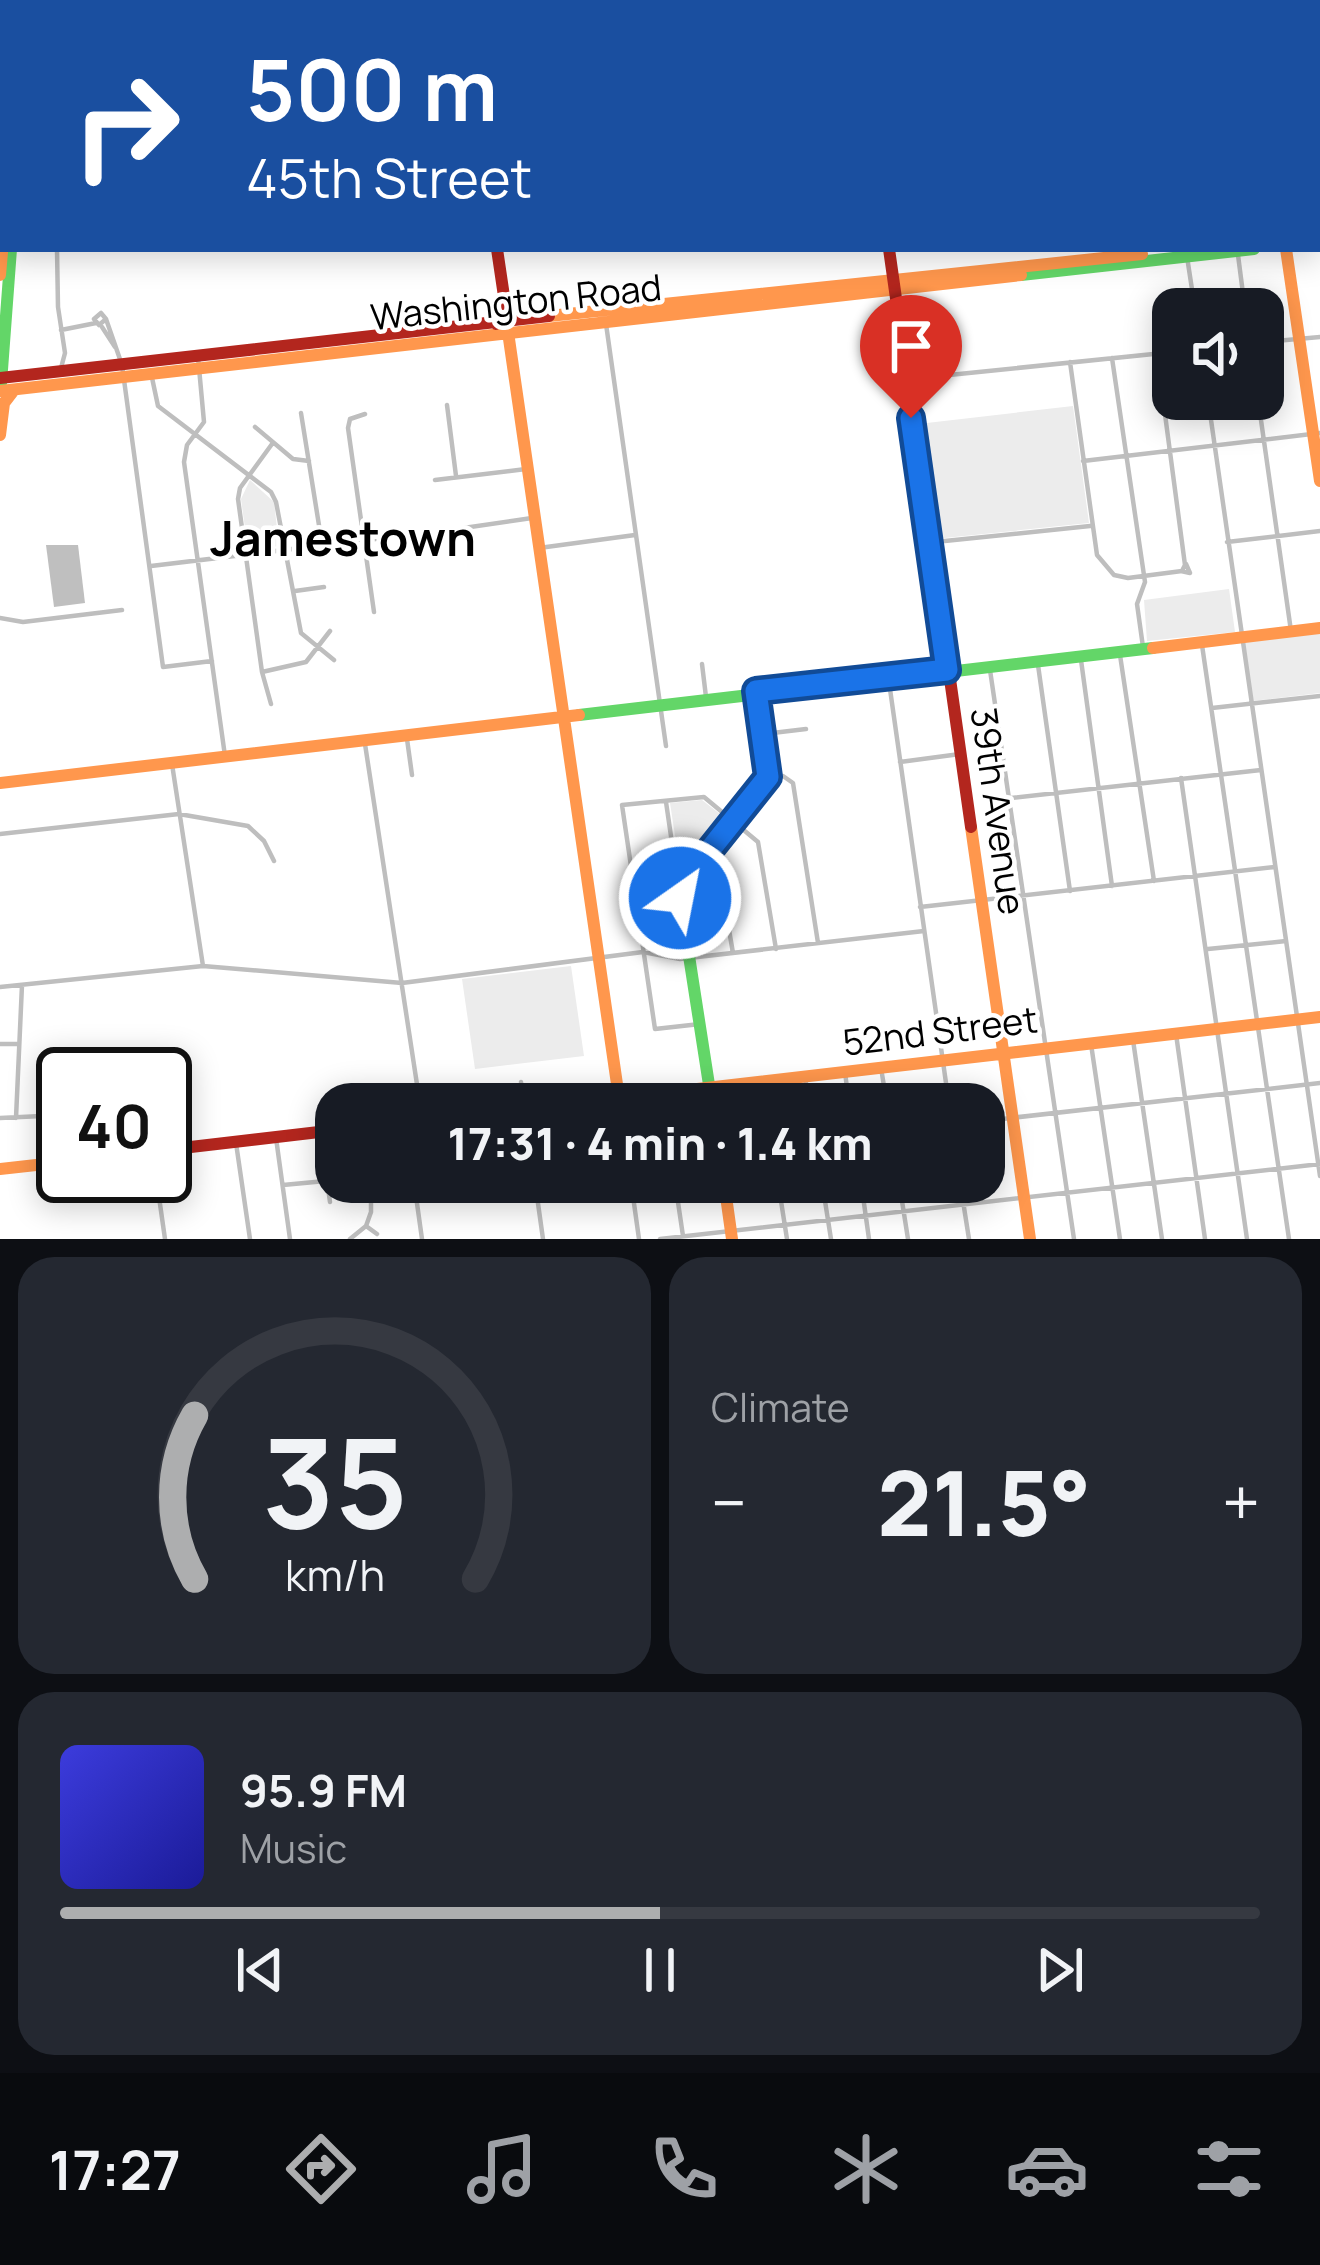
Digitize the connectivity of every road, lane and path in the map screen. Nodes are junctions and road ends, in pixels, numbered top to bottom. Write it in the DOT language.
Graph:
graph roads {
  1 [pos="11,252"];
  2 [pos="57,252"];
  3 [pos="497,252"];
  4 [pos="889,252"];
  5 [pos="1189,252"];
  6 [pos="1237,252"];
  7 [pos="1286,252"];
  8 [pos="1164,255"];
  9 [pos="956,271"];
  10 [pos="894,283"];
  11 [pos="931,284"];
  12 [pos="1193,288"];
  13 [pos="1242,288"];
  14 [pos="605,318"];
  15 [pos="97,322"];
  16 [pos="508,328"];
  17 [pos="61,330"];
  18 [pos="1320,337"];
  19 [pos="1299,339"];
  20 [pos="1284,340"];
  21 [pos="64,353"];
  22 [pos="1152,354"];
  23 [pos="1112,358"];
  24 [pos="2,362"];
  25 [pos="198,362"];
  26 [pos="1070,362"];
  27 [pos="121,364"];
  28 [pos="153,367"];
  29 [pos="80,370"];
  30 [pos="52,377"];
  31 [pos="906,380"];
  32 [pos="0,384"];
  33 [pos="18,389"];
  34 [pos="447,405"];
  35 [pos="301,413"];
  36 [pos="365,414"];
  37 [pos="1165,420"];
  38 [pos="1211,420"];
  39 [pos="1261,420"];
  40 [pos="256,428"];
  41 [pos="1317,433"];
  42 [pos="0,435"];
  43 [pos="196,435"];
  44 [pos="1264,439"];
  45 [pos="272,444"];
  46 [pos="1214,445"];
  47 [pos="1169,448"];
  48 [pos="1126,454"];
  49 [pos="309,461"];
  50 [pos="1083,461"];
  51 [pos="526,469"];
  52 [pos="249,476"];
  53 [pos="456,476"];
  54 [pos="435,480"];
  55 [pos="1320,481"];
  56 [pos="535,518"];
  57 [pos="1092,526"];
  58 [pos="442,531"];
  59 [pos="1320,531"];
  60 [pos="634,535"];
  61 [pos="1277,536"];
  62 [pos="384,538"];
  63 [pos="364,540"];
  64 [pos="1227,542"];
  65 [pos="929,543"];
  66 [pos="322,545"];
  67 [pos="539,548"];
  68 [pos="283,550"];
  69 [pos="245,555"];
  70 [pos="198,561"];
  71 [pos="151,566"];
  72 [pos="1147,576"];
  73 [pos="324,587"];
  74 [pos="295,591"];
  75 [pos="122,610"];
  76 [pos="374,612"];
  77 [pos="0,618"];
  78 [pos="1320,628"];
  79 [pos="330,631"];
  80 [pos="1291,631"];
  81 [pos="1241,636"];
  82 [pos="1202,640"];
  83 [pos="1143,647"];
  84 [pos="317,649"];
  85 [pos="1119,650"];
  86 [pos="1080,654"];
  87 [pos="1037,659"];
  88 [pos="334,660"];
  89 [pos="212,661"];
  90 [pos="702,664"];
  91 [pos="990,664"];
  92 [pos="947,670"];
  93 [pos="262,672"];
  94 [pos="889,676"];
  95 [pos="756,691"];
  96 [pos="1320,696"];
  97 [pos="706,697"];
  98 [pos="660,703"];
  99 [pos="271,704"];
  100 [pos="1251,704"];
  101 [pos="1211,708"];
  102 [pos="562,715"];
  103 [pos="806,729"];
  104 [pos="407,734"];
  105 [pos="762,734"];
  106 [pos="364,739"];
  107 [pos="666,746"];
  108 [pos="960,754"];
  109 [pos="224,756"];
  110 [pos="171,762"];
  111 [pos="900,762"];
  112 [pos="1262,770"];
  113 [pos="1221,774"];
  114 [pos="412,775"];
  115 [pos="768,777"];
  116 [pos="1181,778"];
  117 [pos="0,783"];
  118 [pos="1139,783"];
  119 [pos="1098,788"];
  120 [pos="1056,793"];
  121 [pos="1010,798"];
  122 [pos="666,802"];
  123 [pos="179,814"];
  124 [pos="736,821"];
  125 [pos="0,834"];
  126 [pos="274,861"];
  127 [pos="703,861"];
  128 [pos="1275,867"];
  129 [pos="1235,872"];
  130 [pos="1196,877"];
  131 [pos="1154,882"];
  132 [pos="1112,886"];
  133 [pos="1070,891"];
  134 [pos="1024,896"];
  135 [pos="680,898"];
  136 [pos="980,901"];
  137 [pos="920,907"];
  138 [pos="924,932"];
  139 [pos="1286,940"];
  140 [pos="818,943"];
  141 [pos="1247,945"];
  142 [pos="776,949"];
  143 [pos="1206,950"];
  144 [pos="643,952"];
  145 [pos="733,952"];
  146 [pos="597,958"];
  147 [pos="689,958"];
  148 [pos="203,966"];
  149 [pos="402,983"];
  150 [pos="22,985"];
  151 [pos="0,987"];
  152 [pos="1320,1017"];
  153 [pos="1297,1020"];
  154 [pos="700,1024"];
  155 [pos="1257,1025"];
  156 [pos="1218,1029"];
  157 [pos="1176,1034"];
  158 [pos="1133,1040"];
  159 [pos="0,1044"];
  160 [pos="19,1044"];
  161 [pos="1091,1044"];
  162 [pos="1046,1049"];
  163 [pos="1003,1054"];
  164 [pos="942,1061"];
  165 [pos="881,1068"];
  166 [pos="845,1072"];
  167 [pos="805,1077"];
  168 [pos="762,1082"];
  169 [pos="417,1083"];
  170 [pos="617,1083"];
  171 [pos="708,1083"];
  172 [pos="753,1083"];
  173 [pos="806,1083"];
  174 [pos="846,1083"];
  175 [pos="884,1083"];
  176 [pos="946,1083"];
  177 [pos="1320,1083"];
  178 [pos="1307,1084"];
  179 [pos="1267,1089"];
  180 [pos="1226,1094"];
  181 [pos="1185,1098"];
  182 [pos="1143,1103"];
  183 [pos="1101,1108"];
  184 [pos="1055,1113"];
  185 [pos="36,1116"];
  186 [pos="0,1118"];
  187 [pos="16,1118"];
  188 [pos="1012,1118"];
  189 [pos="1005,1119"];
  190 [pos="315,1133"];
  191 [pos="276,1138"];
  192 [pos="236,1143"];
  193 [pos="192,1147"];
  194 [pos="1319,1164"];
  195 [pos="36,1166"];
  196 [pos="1278,1168"];
  197 [pos="3,1169"];
  198 [pos="1238,1173"];
  199 [pos="1320,1176"];
  200 [pos="1196,1178"];
  201 [pos="315,1182"];
  202 [pos="1155,1183"];
  203 [pos="283,1186"];
  204 [pos="1113,1187"];
  205 [pos="1066,1193"];
  206 [pos="1023,1197"];
  207 [pos="160,1203"];
  208 [pos="371,1203"];
  209 [pos="417,1203"];
  210 [pos="538,1203"];
  211 [pos="635,1203"];
  212 [pos="678,1203"];
  213 [pos="727,1203"];
  214 [pos="781,1203"];
  215 [pos="825,1203"];
  216 [pos="864,1203"];
  217 [pos="903,1203"];
  218 [pos="964,1204"];
  219 [pos="904,1211"];
  220 [pos="866,1216"];
  221 [pos="828,1220"];
  222 [pos="785,1225"];
  223 [pos="366,1226"];
  224 [pos="377,1234"];
  225 [pos="732,1235"];
  226 [pos="684,1238"];
  227 [pos="165,1239"];
  228 [pos="250,1239"];
  229 [pos="290,1239"];
  230 [pos="350,1239"];
  231 [pos="422,1239"];
  232 [pos="543,1239"];
  233 [pos="640,1239"];
  234 [pos="660,1239"];
  235 [pos="787,1239"];
  236 [pos="831,1239"];
  237 [pos="869,1239"];
  238 [pos="908,1239"];
  239 [pos="969,1239"];
  240 [pos="1030,1239"];
  241 [pos="1074,1239"];
  242 [pos="1120,1239"];
  243 [pos="1162,1239"];
  244 [pos="1205,1239"];
  245 [pos="1247,1239"];
  246 [pos="1289,1239"];
  1 -- 24 [label="main road"];
  2 -- 17 [label="street"];
  3 -- 16 [label="main road"];
  4 -- 10 [label="main road, 39th Avenue"];
  5 -- 8 [label="main road, Washington Road"];
  5 -- 12 [label="street"];
  6 -- 13 [label="street"];
  7 -- 19 [label="main road"];
  8 -- 9 [label="main road, Washington Road"];
  8 -- 11 [label="main road, Washington Road"];
  9 -- 10 [label="main road, Washington Road"];
  9 -- 11 [label="main road"];
  10 -- 11 [label="main road, Washington Road"];
  10 -- 14 [label="main road, Washington Road"];
  10 -- 31 [label="main road, 39th Avenue"];
  14 -- 16 [label="main road, Washington Road"];
  14 -- 60 [label="street"];
  15 -- 17 [label="street"];
  15 -- 27 [label="street"];
  15 -- 27 [label="street"];
  16 -- 25 [label="main road, Washington Road"];
  16 -- 51 [label="main road"];
  17 -- 21 [label="street"];
  18 -- 19 [label="street"];
  19 -- 20 [label="street"];
  19 -- 41 [label="main road"];
  21 -- 29 [label="street"];
  21 -- 30 [label="street"];
  22 -- 23 [label="street"];
  23 -- 26 [label="street"];
  23 -- 48 [label="street"];
  24 -- 30 [label="main road"];
  24 -- 32 [label="main road"];
  25 -- 28 [label="main road, Washington Road"];
  25 -- 43 [label="street"];
  26 -- 31 [label="street"];
  26 -- 50 [label="street"];
  27 -- 28 [label="main road, Washington Road"];
  27 -- 28 [label="main road"];
  27 -- 29 [label="main road, Washington Road"];
  27 -- 30 [label="main road, Washington Road"];
  27 -- 71 [label="street"];
  28 -- 43 [label="street"];
  29 -- 30 [label="main road, Washington Road"];
  30 -- 32 [label="main road, Washington Road"];
  30 -- 33 [label="main road, Washington Road"];
  31 -- 65 [label="main road, 39th Avenue"];
  32 -- 33 [label="main road, Washington Road"];
  33 -- 42 [label="main road"];
  34 -- 53 [label="street"];
  35 -- 49 [label="street"];
  36 -- 63 [label="street"];
  37 -- 47 [label="street"];
  38 -- 46 [label="street"];
  39 -- 44 [label="street"];
  40 -- 45 [label="street"];
  41 -- 44 [label="street"];
  41 -- 55 [label="main road"];
  43 -- 52 [label="street"];
  43 -- 70 [label="street"];
  44 -- 46 [label="street"];
  44 -- 61 [label="street"];
  45 -- 49 [label="street"];
  45 -- 52 [label="street"];
  46 -- 47 [label="street"];
  46 -- 64 [label="street"];
  47 -- 48 [label="street"];
  47 -- 72 [label="street"];
  48 -- 50 [label="street"];
  48 -- 72 [label="street"];
  49 -- 66 [label="street"];
  50 -- 57 [label="street"];
  51 -- 53 [label="street"];
  51 -- 56 [label="main road"];
  52 -- 68 [label="street"];
  52 -- 69 [label="street"];
  53 -- 54 [label="street"];
  56 -- 58 [label="street"];
  56 -- 67 [label="main road"];
  57 -- 65 [label="street"];
  57 -- 72 [label="street"];
  59 -- 61 [label="street"];
  60 -- 67 [label="street"];
  60 -- 98 [label="street"];
  61 -- 64 [label="street"];
  61 -- 80 [label="street"];
  62 -- 63 [label="street"];
  63 -- 66 [label="street"];
  63 -- 76 [label="street"];
  64 -- 81 [label="street"];
  65 -- 92 [label="main road, 39th Avenue"];
  66 -- 68 [label="street"];
  67 -- 102 [label="main road"];
  68 -- 69 [label="street"];
  68 -- 74 [label="street"];
  69 -- 70 [label="street"];
  69 -- 93 [label="street"];
  70 -- 71 [label="street"];
  70 -- 89 [label="street"];
  71 -- 89 [label="street"];
  72 -- 83 [label="street"];
  73 -- 74 [label="street"];
  74 -- 84 [label="street"];
  75 -- 77 [label="street"];
  78 -- 80 [label="main road"];
  79 -- 84 [label="street"];
  80 -- 81 [label="main road"];
  81 -- 82 [label="main road"];
  81 -- 100 [label="street"];
  82 -- 83 [label="main road"];
  82 -- 101 [label="street"];
  83 -- 85 [label="main road"];
  84 -- 88 [label="street"];
  84 -- 93 [label="street"];
  85 -- 86 [label="main road"];
  85 -- 118 [label="street"];
  86 -- 87 [label="main road"];
  86 -- 119 [label="street"];
  87 -- 91 [label="main road"];
  87 -- 120 [label="street"];
  89 -- 109 [label="street"];
  90 -- 97 [label="street"];
  91 -- 92 [label="main road"];
  91 -- 121 [label="street"];
  92 -- 94 [label="main road"];
  92 -- 108 [label="main road, 39th Avenue"];
  93 -- 99 [label="street"];
  94 -- 95 [label="main road"];
  94 -- 111 [label="street"];
  95 -- 97 [label="main road"];
  95 -- 105 [label="main road"];
  96 -- 100 [label="street"];
  97 -- 98 [label="main road"];
  98 -- 102 [label="main road"];
  98 -- 107 [label="street"];
  100 -- 101 [label="street"];
  100 -- 112 [label="street"];
  101 -- 113 [label="street"];
  102 -- 104 [label="main road"];
  102 -- 146 [label="main road"];
  103 -- 105 [label="street"];
  104 -- 106 [label="main road"];
  104 -- 114 [label="street"];
  105 -- 115 [label="main road"];
  106 -- 109 [label="main road"];
  106 -- 149 [label="street"];
  108 -- 111 [label="street"];
  108 -- 136 [label="main road, 39th Avenue"];
  109 -- 110 [label="main road"];
  110 -- 117 [label="main road"];
  110 -- 123 [label="street"];
  111 -- 137 [label="street"];
  112 -- 113 [label="street"];
  112 -- 128 [label="street"];
  113 -- 116 [label="street"];
  113 -- 129 [label="street"];
  115 -- 124 [label="main road"];
  115 -- 140 [label="street"];
  116 -- 118 [label="street"];
  116 -- 130 [label="street"];
  118 -- 119 [label="street"];
  118 -- 131 [label="street"];
  119 -- 120 [label="street"];
  119 -- 132 [label="street"];
  120 -- 121 [label="street"];
  120 -- 133 [label="street"];
  121 -- 134 [label="street"];
  122 -- 124 [label="street"];
  122 -- 135 [label="street"];
  122 -- 144 [label="street"];
  123 -- 125 [label="street"];
  123 -- 126 [label="street"];
  123 -- 148 [label="street"];
  124 -- 127 [label="main road"];
  124 -- 142 [label="street"];
  127 -- 135 [label="main road"];
  127 -- 145 [label="street"];
  128 -- 129 [label="street"];
  128 -- 139 [label="street"];
  129 -- 130 [label="street"];
  129 -- 141 [label="street"];
  130 -- 131 [label="street"];
  130 -- 143 [label="street"];
  131 -- 132 [label="street"];
  132 -- 133 [label="street"];
  133 -- 134 [label="street"];
  134 -- 136 [label="street"];
  134 -- 162 [label="street"];
  135 -- 147 [label="main road"];
  136 -- 137 [label="street"];
  136 -- 163 [label="main road, 39th Avenue"];
  137 -- 138 [label="street"];
  138 -- 140 [label="street"];
  138 -- 164 [label="street"];
  139 -- 141 [label="street"];
  139 -- 153 [label="street"];
  140 -- 142 [label="street"];
  141 -- 143 [label="street"];
  141 -- 155 [label="street"];
  142 -- 145 [label="street"];
  143 -- 156 [label="street"];
  144 -- 146 [label="street"];
  144 -- 147 [label="street"];
  144 -- 154 [label="street"];
  145 -- 147 [label="street"];
  146 -- 149 [label="street"];
  146 -- 170 [label="main road"];
  147 -- 154 [label="main road"];
  148 -- 149 [label="street"];
  148 -- 150 [label="street"];
  149 -- 169 [label="street"];
  150 -- 151 [label="street"];
  150 -- 160 [label="street"];
  152 -- 153 [label="main road, 52nd Street"];
  153 -- 155 [label="main road, 52nd Street"];
  153 -- 178 [label="street"];
  154 -- 171 [label="main road"];
  155 -- 156 [label="main road, 52nd Street"];
  155 -- 179 [label="street"];
  156 -- 157 [label="main road, 52nd Street"];
  156 -- 180 [label="street"];
  157 -- 158 [label="main road, 52nd Street"];
  157 -- 181 [label="street"];
  158 -- 161 [label="main road, 52nd Street"];
  158 -- 182 [label="street"];
  159 -- 160 [label="street"];
  160 -- 187 [label="street"];
  161 -- 162 [label="main road, 52nd Street"];
  161 -- 183 [label="street"];
  162 -- 163 [label="main road, 52nd Street"];
  162 -- 184 [label="street"];
  163 -- 164 [label="main road, 52nd Street"];
  163 -- 188 [label="main road, 39th Avenue"];
  164 -- 165 [label="main road, 52nd Street"];
  164 -- 176 [label="street"];
  165 -- 166 [label="main road, 52nd Street"];
  165 -- 175 [label="street"];
  166 -- 167 [label="main road, 52nd Street"];
  166 -- 174 [label="street"];
  167 -- 168 [label="main road, 52nd Street"];
  167 -- 173 [label="street"];
  168 -- 172 [label="main road, 52nd Street"];
  177 -- 178 [label="street"];
  178 -- 179 [label="street"];
  178 -- 194 [label="street"];
  179 -- 180 [label="street"];
  179 -- 196 [label="street"];
  180 -- 181 [label="street"];
  180 -- 198 [label="street"];
  181 -- 182 [label="street"];
  181 -- 200 [label="street"];
  182 -- 183 [label="street"];
  182 -- 202 [label="street"];
  183 -- 184 [label="street"];
  183 -- 204 [label="street"];
  184 -- 188 [label="street"];
  184 -- 205 [label="street"];
  185 -- 187 [label="street"];
  186 -- 187 [label="street"];
  188 -- 189 [label="street"];
  188 -- 206 [label="main road, 39th Avenue"];
  190 -- 191 [label="main road"];
  191 -- 192 [label="main road"];
  191 -- 203 [label="street"];
  192 -- 193 [label="main road"];
  192 -- 228 [label="street"];
  194 -- 196 [label="street"];
  194 -- 199 [label="street"];
  195 -- 197 [label="main road"];
  196 -- 198 [label="street"];
  196 -- 246 [label="street"];
  198 -- 200 [label="street"];
  198 -- 245 [label="street"];
  200 -- 202 [label="street"];
  200 -- 244 [label="street"];
  201 -- 203 [label="street"];
  202 -- 204 [label="street"];
  202 -- 243 [label="street"];
  203 -- 229 [label="street"];
  204 -- 205 [label="street"];
  204 -- 242 [label="street"];
  205 -- 206 [label="street"];
  205 -- 241 [label="street"];
  206 -- 218 [label="street"];
  206 -- 240 [label="main road, 39th Avenue"];
  207 -- 227 [label="street"];
  208 -- 223 [label="street"];
  209 -- 231 [label="street"];
  210 -- 232 [label="street"];
  211 -- 233 [label="street"];
  212 -- 226 [label="street"];
  213 -- 225 [label="main road"];
  214 -- 222 [label="street"];
  215 -- 221 [label="street"];
  216 -- 220 [label="street"];
  217 -- 219 [label="street"];
  218 -- 219 [label="street"];
  218 -- 239 [label="street"];
  219 -- 220 [label="street"];
  219 -- 238 [label="street"];
  220 -- 221 [label="street"];
  220 -- 237 [label="street"];
  221 -- 222 [label="street"];
  221 -- 236 [label="street"];
  222 -- 225 [label="street"];
  222 -- 235 [label="street"];
  223 -- 224 [label="street"];
  223 -- 230 [label="street"];
  225 -- 226 [label="street"];
  226 -- 234 [label="street"];
}
